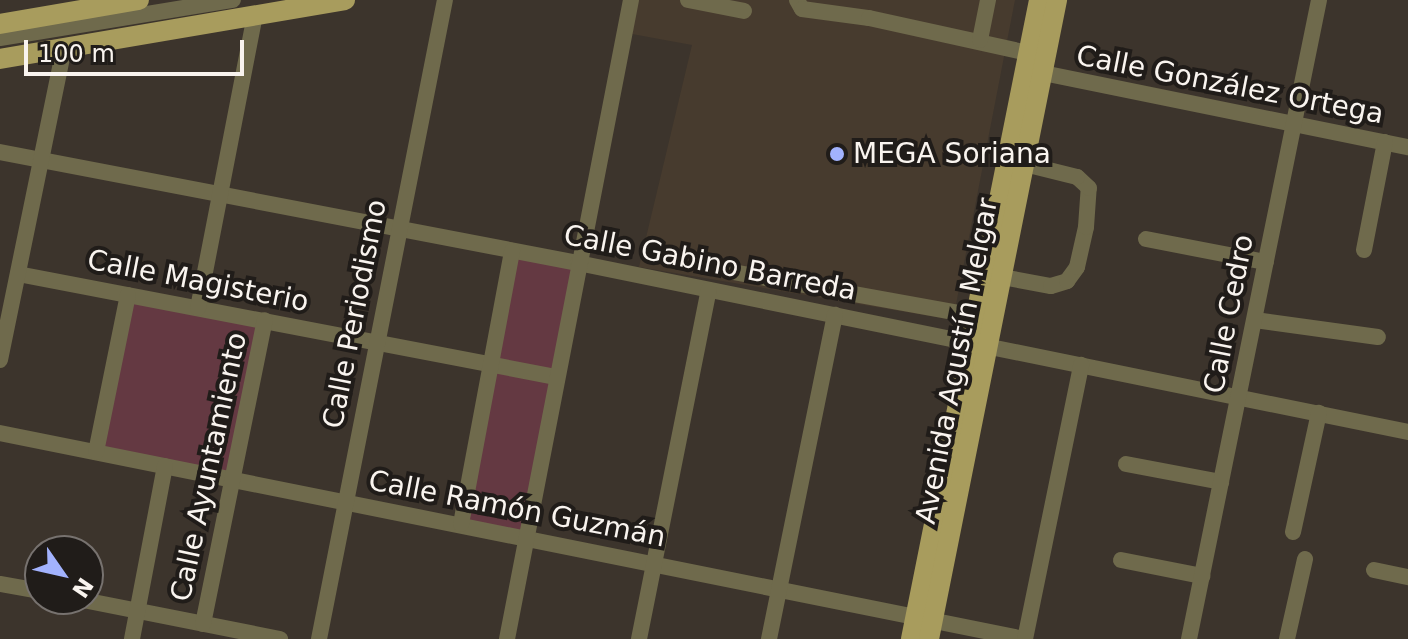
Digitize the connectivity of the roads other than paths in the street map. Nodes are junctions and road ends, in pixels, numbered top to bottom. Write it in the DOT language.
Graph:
graph roads {
  1 [pos="139,0"];
  2 [pos="233,0"];
  3 [pos="345,0"];
  4 [pos="445,0"];
  5 [pos="631,0"];
  6 [pos="688,0"];
  7 [pos="797,0"];
  8 [pos="988,0"];
  9 [pos="1039,0"];
  10 [pos="1057,0"];
  11 [pos="1319,0"];
  12 [pos="69,6"];
  13 [pos="744,11"];
  14 [pos="255,16"];
  15 [pos="0,24"];
  16 [pos="0,38"];
  17 [pos="980,40"];
  18 [pos="64,48"];
  19 [pos="1028,53"];
  20 [pos="0,59"];
  21 [pos="1043,73"];
  22 [pos="1294,124"];
  23 [pos="1385,142"];
  24 [pos="1408,147"];
  25 [pos="0,152"];
  26 [pos="41,160"];
  27 [pos="1025,164"];
  28 [pos="221,195"];
  29 [pos="398,228"];
  30 [pos="1146,239"];
  31 [pos="1364,250"];
  32 [pos="512,251"];
  33 [pos="1266,262"];
  34 [pos="578,263"];
  35 [pos="733,272"];
  36 [pos="18,274"];
  37 [pos="994,275"];
  38 [pos="709,290"];
  39 [pos="128,295"];
  40 [pos="198,308"];
  41 [pos="835,315"];
  42 [pos="975,316"];
  43 [pos="265,320"];
  44 [pos="1255,320"];
  45 [pos="1378,337"];
  46 [pos="376,342"];
  47 [pos="979,343"];
  48 [pos="0,360"];
  49 [pos="491,365"];
  50 [pos="1081,365"];
  51 [pos="556,377"];
  52 [pos="1239,397"];
  53 [pos="1319,413"];
  54 [pos="1408,432"];
  55 [pos="0,433"];
  56 [pos="96,452"];
  57 [pos="1126,464"];
  58 [pos="165,466"];
  59 [pos="233,480"];
  60 [pos="1221,482"];
  61 [pos="346,502"];
  62 [pos="461,524"];
  63 [pos="1293,532"];
  64 [pos="527,537"];
  65 [pos="1305,559"];
  66 [pos="1121,560"];
  67 [pos="654,563"];
  68 [pos="1374,570"];
  69 [pos="1202,576"];
  70 [pos="1408,577"];
  71 [pos="0,584"];
  72 [pos="24,588"];
  73 [pos="779,590"];
  74 [pos="104,604"];
  75 [pos="137,611"];
  76 [pos="203,624"];
  77 [pos="926,624"];
  78 [pos="132,639"];
  79 [pos="280,639"];
  80 [pos="319,639"];
  81 [pos="507,639"];
  82 [pos="639,639"];
  83 [pos="769,639"];
  84 [pos="911,639"];
  85 [pos="1024,639"];
  86 [pos="1189,639"];
  87 [pos="1287,639"];
  1 -- 12 [label="main road"];
  2 -- 16 [label="street"];
  3 -- 14 [label="main road"];
  4 -- 29 [label="street, Calle Periodismo"];
  5 -- 34 [label="street"];
  6 -- 13 [label="street"];
  7 -- 17 [label="street"];
  8 -- 17 [label="street"];
  9 -- 19 [label="main road, Avenida Agustín Melgar"];
  10 -- 21 [label="main road, Avenida Agustín Melgar"];
  11 -- 22 [label="street, Calle Cedro"];
  12 -- 15 [label="main road"];
  14 -- 18 [label="main road"];
  14 -- 28 [label="street"];
  17 -- 19 [label="street"];
  18 -- 20 [label="main road"];
  18 -- 26 [label="street"];
  19 -- 37 [label="main road, Avenida Agustín Melgar"];
  21 -- 22 [label="street, Calle González Ortega"];
  21 -- 27 [label="main road, Avenida Agustín Melgar"];
  22 -- 23 [label="street, Calle González Ortega"];
  22 -- 33 [label="street, Calle Cedro"];
  23 -- 24 [label="street, Calle González Ortega"];
  23 -- 31 [label="street"];
  25 -- 26 [label="street, Calle Gabino Barreda"];
  26 -- 28 [label="street, Calle Gabino Barreda"];
  26 -- 36 [label="street"];
  27 -- 37 [label="main road, Avenida Agustín Melgar"];
  27 -- 37 [label="street"];
  28 -- 29 [label="street, Calle Gabino Barreda"];
  28 -- 40 [label="street"];
  29 -- 32 [label="street, Calle Gabino Barreda"];
  29 -- 46 [label="street, Calle Periodismo"];
  30 -- 33 [label="street"];
  32 -- 34 [label="street, Calle Gabino Barreda"];
  32 -- 49 [label="street"];
  33 -- 44 [label="street, Calle Cedro"];
  34 -- 38 [label="street, Calle Gabino Barreda"];
  34 -- 51 [label="street"];
  35 -- 42 [label="street"];
  36 -- 39 [label="street, Calle Magisterio"];
  36 -- 48 [label="street"];
  37 -- 42 [label="main road, Avenida Agustín Melgar"];
  37 -- 47 [label="main road, Avenida Agustín Melgar"];
  38 -- 41 [label="street, Calle Gabino Barreda"];
  38 -- 67 [label="street"];
  39 -- 40 [label="street, Calle Magisterio"];
  39 -- 56 [label="street"];
  40 -- 43 [label="street, Calle Magisterio"];
  41 -- 47 [label="street, Calle Gabino Barreda"];
  41 -- 73 [label="street"];
  42 -- 47 [label="main road, Avenida Agustín Melgar"];
  43 -- 46 [label="street, Calle Magisterio"];
  43 -- 59 [label="street, Calle Ayuntamiento"];
  44 -- 45 [label="street"];
  44 -- 52 [label="street, Calle Cedro"];
  46 -- 49 [label="street, Calle Magisterio"];
  46 -- 61 [label="street, Calle Periodismo"];
  47 -- 50 [label="street, Calle Gabino Barreda"];
  47 -- 77 [label="main road, Avenida Agustín Melgar"];
  49 -- 51 [label="street, Calle Magisterio"];
  49 -- 62 [label="street"];
  50 -- 52 [label="street, Calle Gabino Barreda"];
  50 -- 85 [label="street"];
  51 -- 64 [label="street"];
  52 -- 53 [label="street, Calle Gabino Barreda"];
  52 -- 60 [label="street, Calle Cedro"];
  53 -- 54 [label="street, Calle Gabino Barreda"];
  53 -- 63 [label="street"];
  55 -- 56 [label="street, Calle Ramón Guzmán"];
  56 -- 58 [label="street, Calle Ramón Guzmán"];
  57 -- 60 [label="street"];
  58 -- 59 [label="street, Calle Ramón Guzmán"];
  58 -- 75 [label="street"];
  59 -- 61 [label="street, Calle Ramón Guzmán"];
  59 -- 76 [label="street, Calle Ayuntamiento"];
  60 -- 69 [label="street, Calle Cedro"];
  61 -- 62 [label="street, Calle Ramón Guzmán"];
  61 -- 80 [label="street, Calle Periodismo"];
  62 -- 64 [label="street, Calle Ramón Guzmán"];
  64 -- 67 [label="street, Calle Ramón Guzmán"];
  64 -- 81 [label="street"];
  65 -- 87 [label="street"];
  66 -- 69 [label="street"];
  67 -- 73 [label="street, Calle Ramón Guzmán"];
  67 -- 82 [label="street"];
  68 -- 70 [label="street"];
  69 -- 86 [label="street, Calle Cedro"];
  71 -- 72 [label="street"];
  73 -- 77 [label="street, Calle Ramón Guzmán"];
  73 -- 83 [label="street"];
  74 -- 75 [label="street"];
  75 -- 76 [label="street"];
  75 -- 78 [label="street"];
  76 -- 79 [label="street"];
  77 -- 84 [label="main road, Avenida Agustín Melgar"];
  77 -- 85 [label="street, Calle Ramón Guzmán"];
}
